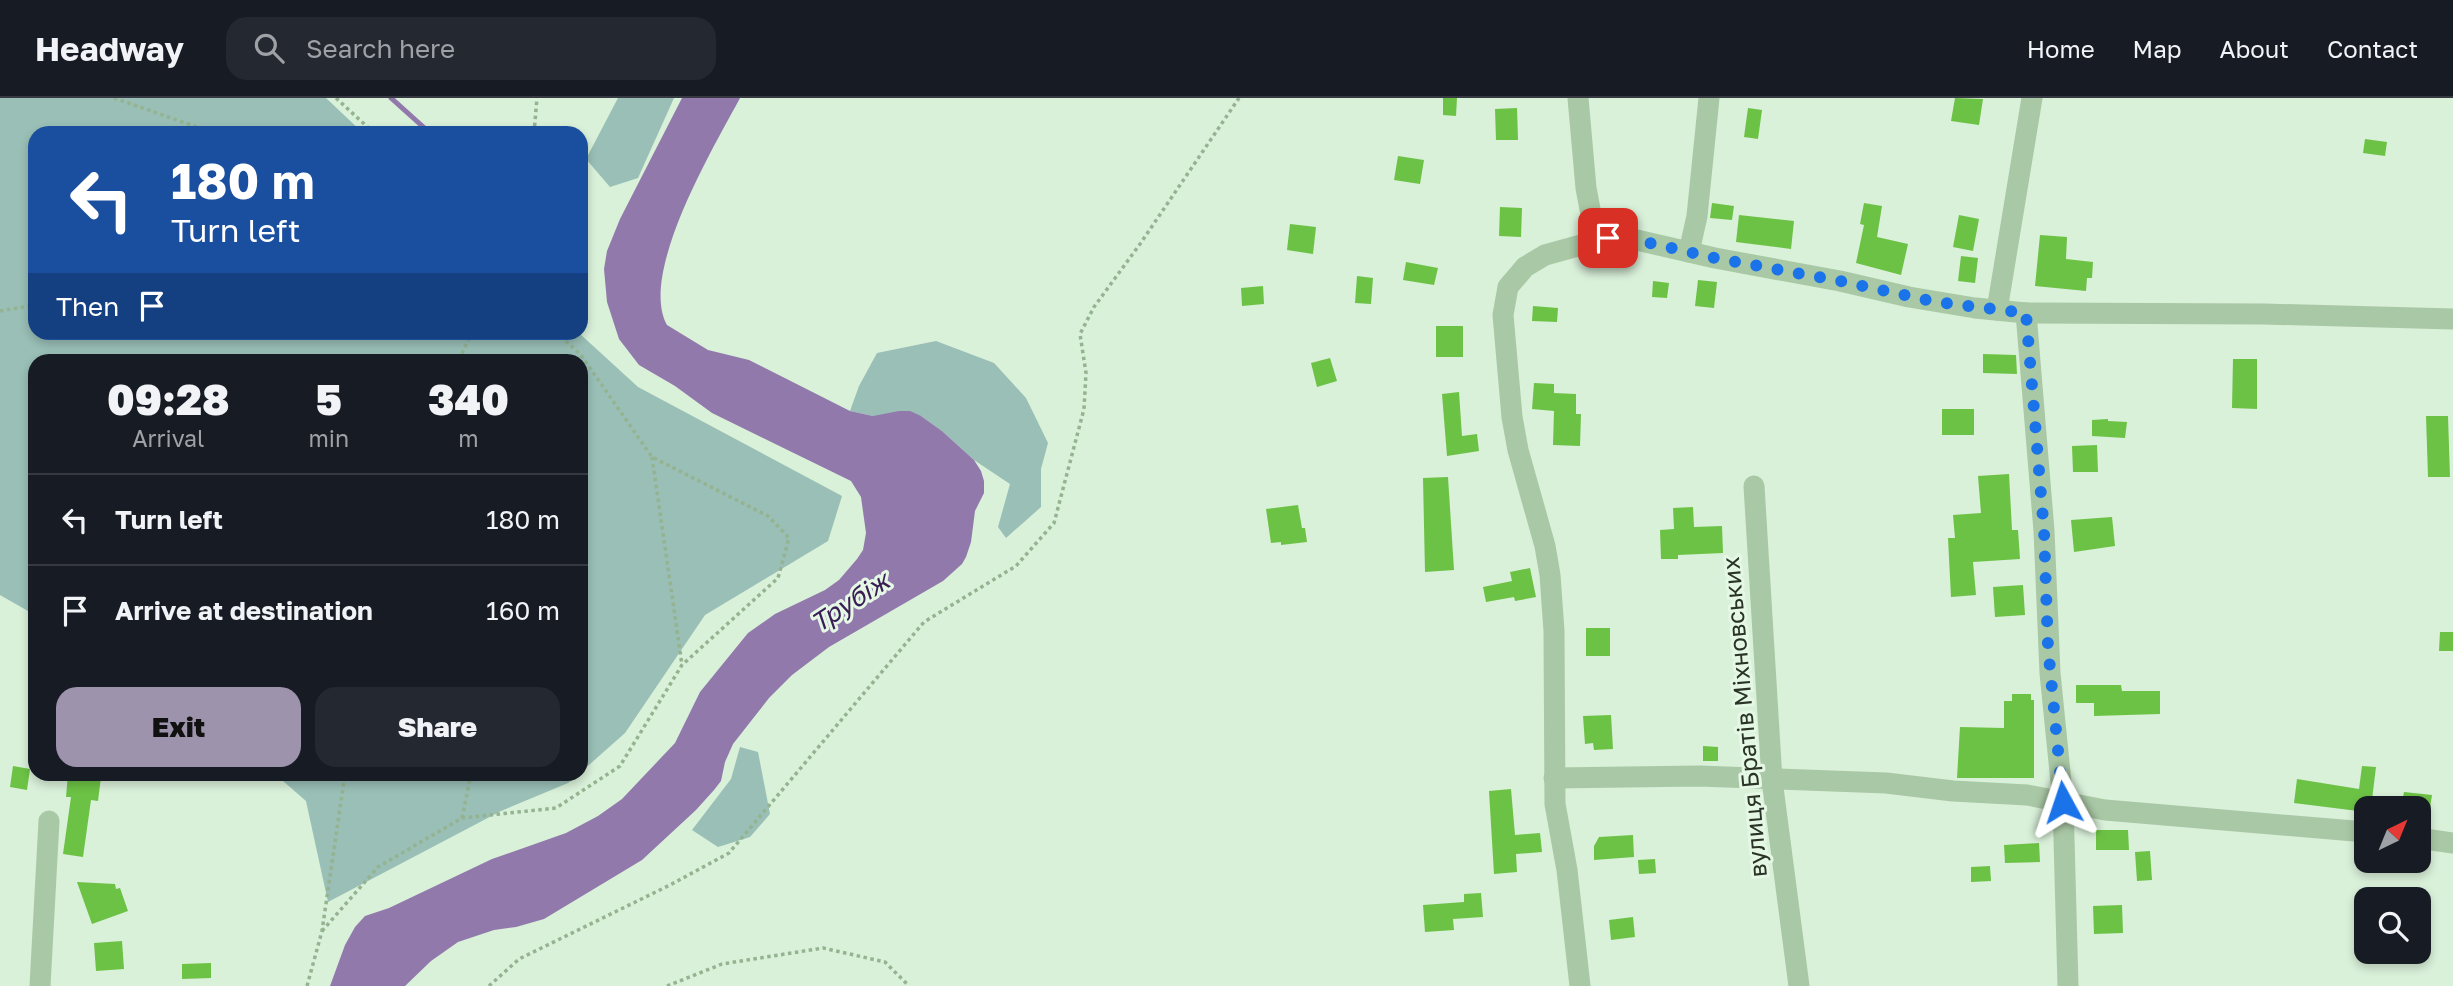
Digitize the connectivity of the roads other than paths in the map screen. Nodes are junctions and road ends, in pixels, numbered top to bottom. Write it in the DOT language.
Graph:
graph roads {
  1 [pos="1578,98"];
  2 [pos="1709,98"];
  3 [pos="2032,98"];
  4 [pos="1596,241"];
  5 [pos="1689,252"];
  6 [pos="1997,310"];
  7 [pos="2026,313"];
  8 [pos="2453,319"];
  9 [pos="1754,485"];
  10 [pos="1554,778"];
  11 [pos="1772,780"];
  12 [pos="2063,802"];
  13 [pos="49,821"];
  14 [pos="2354,831"];
  15 [pos="2431,840"];
  16 [pos="2453,843"];
  17 [pos="40,986"];
  18 [pos="1580,986"];
  19 [pos="1798,986"];
  20 [pos="2068,986"];
  1 -- 4 [label="street"];
  2 -- 5 [label="street"];
  3 -- 6 [label="street"];
  4 -- 5 [label="street"];
  4 -- 10 [label="street"];
  5 -- 6 [label="street"];
  6 -- 7 [label="street"];
  7 -- 8 [label="street"];
  7 -- 12 [label="street"];
  9 -- 11 [label="street, вулиця Братів Міхновських"];
  10 -- 11 [label="street"];
  10 -- 18 [label="street"];
  11 -- 12 [label="street"];
  11 -- 19 [label="street, вулиця Братів Міхновських"];
  12 -- 14 [label="street"];
  12 -- 20 [label="street"];
  13 -- 17 [label="street"];
  15 -- 16 [label="street"];
}
